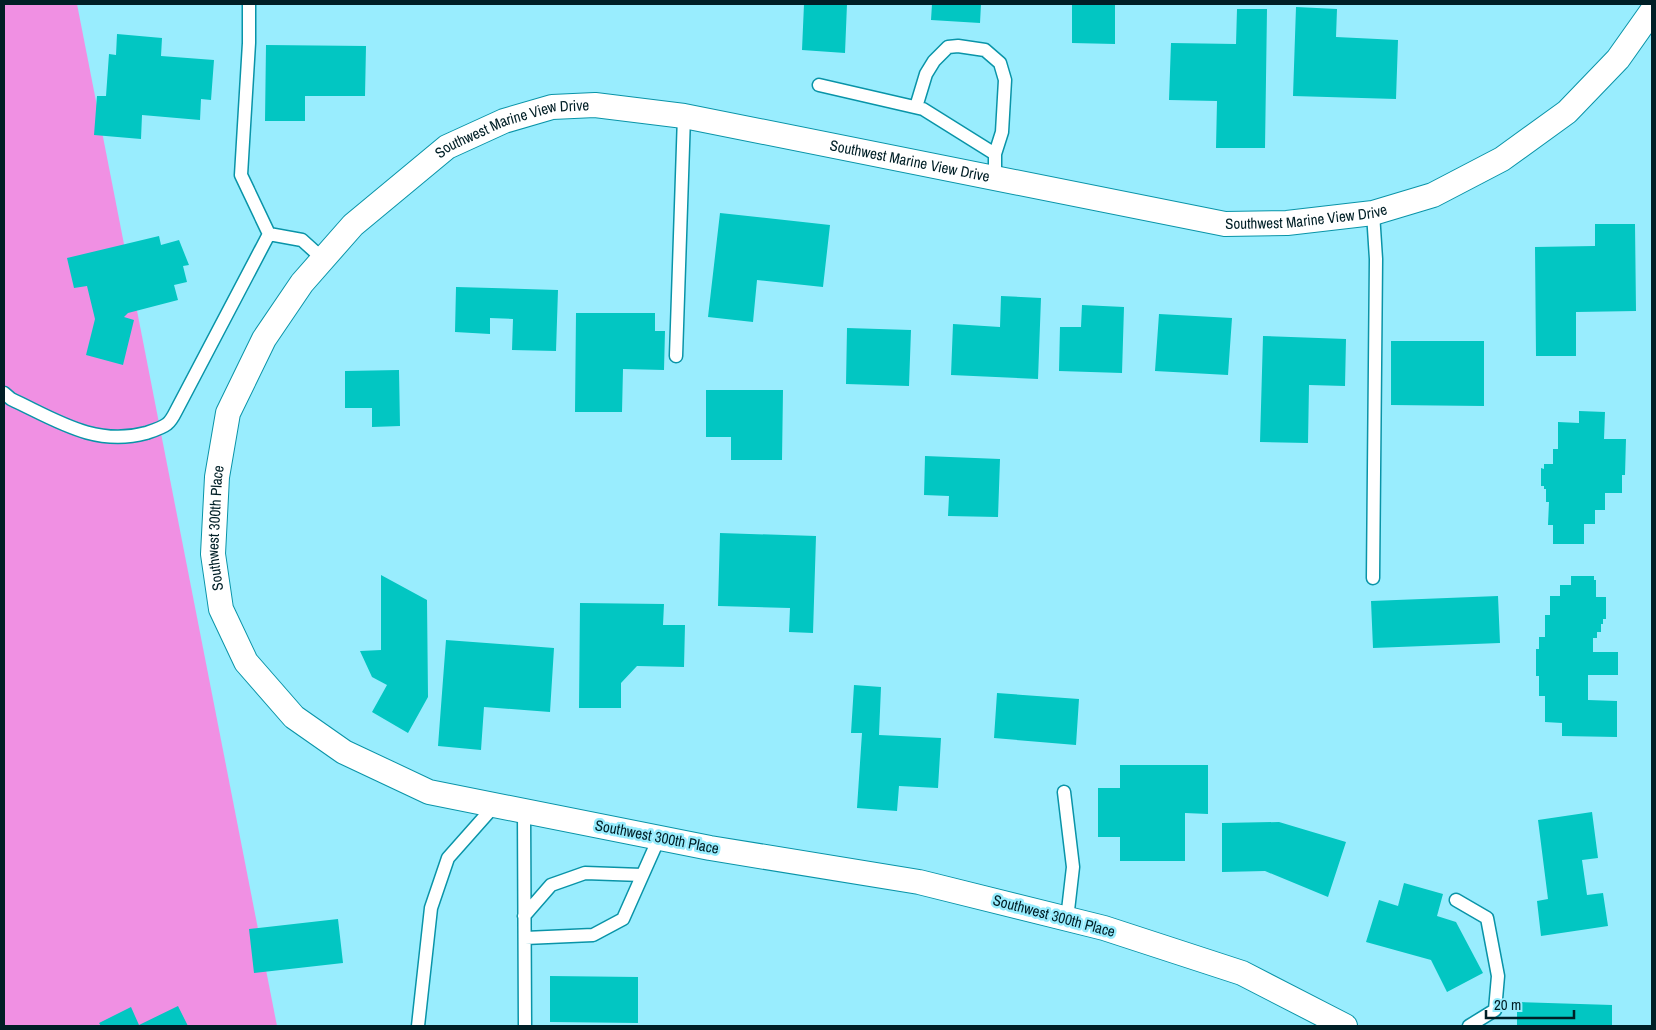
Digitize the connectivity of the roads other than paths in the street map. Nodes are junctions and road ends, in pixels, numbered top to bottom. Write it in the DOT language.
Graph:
graph roads {
  1 [pos="249,4"];
  2 [pos="1652,11"];
  3 [pos="819,85"];
  4 [pos="916,107"];
  5 [pos="684,116"];
  6 [pos="995,154"];
  7 [pos="996,179"];
  8 [pos="1373,213"];
  9 [pos="269,234"];
  10 [pos="323,259"];
  11 [pos="676,356"];
  12 [pos="4,392"];
  13 [pos="228,413"];
  14 [pos="1373,578"];
  15 [pos="1064,792"];
  16 [pos="495,805"];
  17 [pos="524,811"];
  18 [pos="659,838"];
  19 [pos="642,875"];
  20 [pos="1456,900"];
  21 [pos="524,916"];
  22 [pos="1068,919"];
  23 [pos="525,938"];
  24 [pos="418,1026"];
  25 [pos="525,1026"];
  26 [pos="1344,1026"];
  27 [pos="1469,1026"];
  1 -- 9 [label="lane"];
  2 -- 8 [label="street, Southwest Marine View Drive"];
  3 -- 4 [label="lane"];
  4 -- 6 [label="lane"];
  4 -- 6 [label="lane"];
  5 -- 7 [label="street, Southwest Marine View Drive"];
  5 -- 10 [label="street, Southwest Marine View Drive"];
  5 -- 11 [label="lane"];
  6 -- 7 [label="lane"];
  7 -- 8 [label="street, Southwest Marine View Drive"];
  8 -- 14 [label="lane"];
  9 -- 10 [label="lane"];
  9 -- 12 [label="lane"];
  10 -- 13 [label="street, Southwest Marine View Drive"];
  13 -- 16 [label="street, Southwest 300th Place"];
  15 -- 22 [label="lane"];
  16 -- 17 [label="street, Southwest 300th Place"];
  16 -- 24 [label="lane"];
  17 -- 18 [label="street, Southwest 300th Place"];
  17 -- 21 [label="lane"];
  18 -- 19 [label="lane"];
  18 -- 22 [label="street, Southwest 300th Place"];
  19 -- 21 [label="lane"];
  19 -- 23 [label="lane"];
  20 -- 27 [label="lane"];
  21 -- 23 [label="lane"];
  22 -- 26 [label="street, Southwest 300th Place"];
  23 -- 25 [label="lane"];
}
